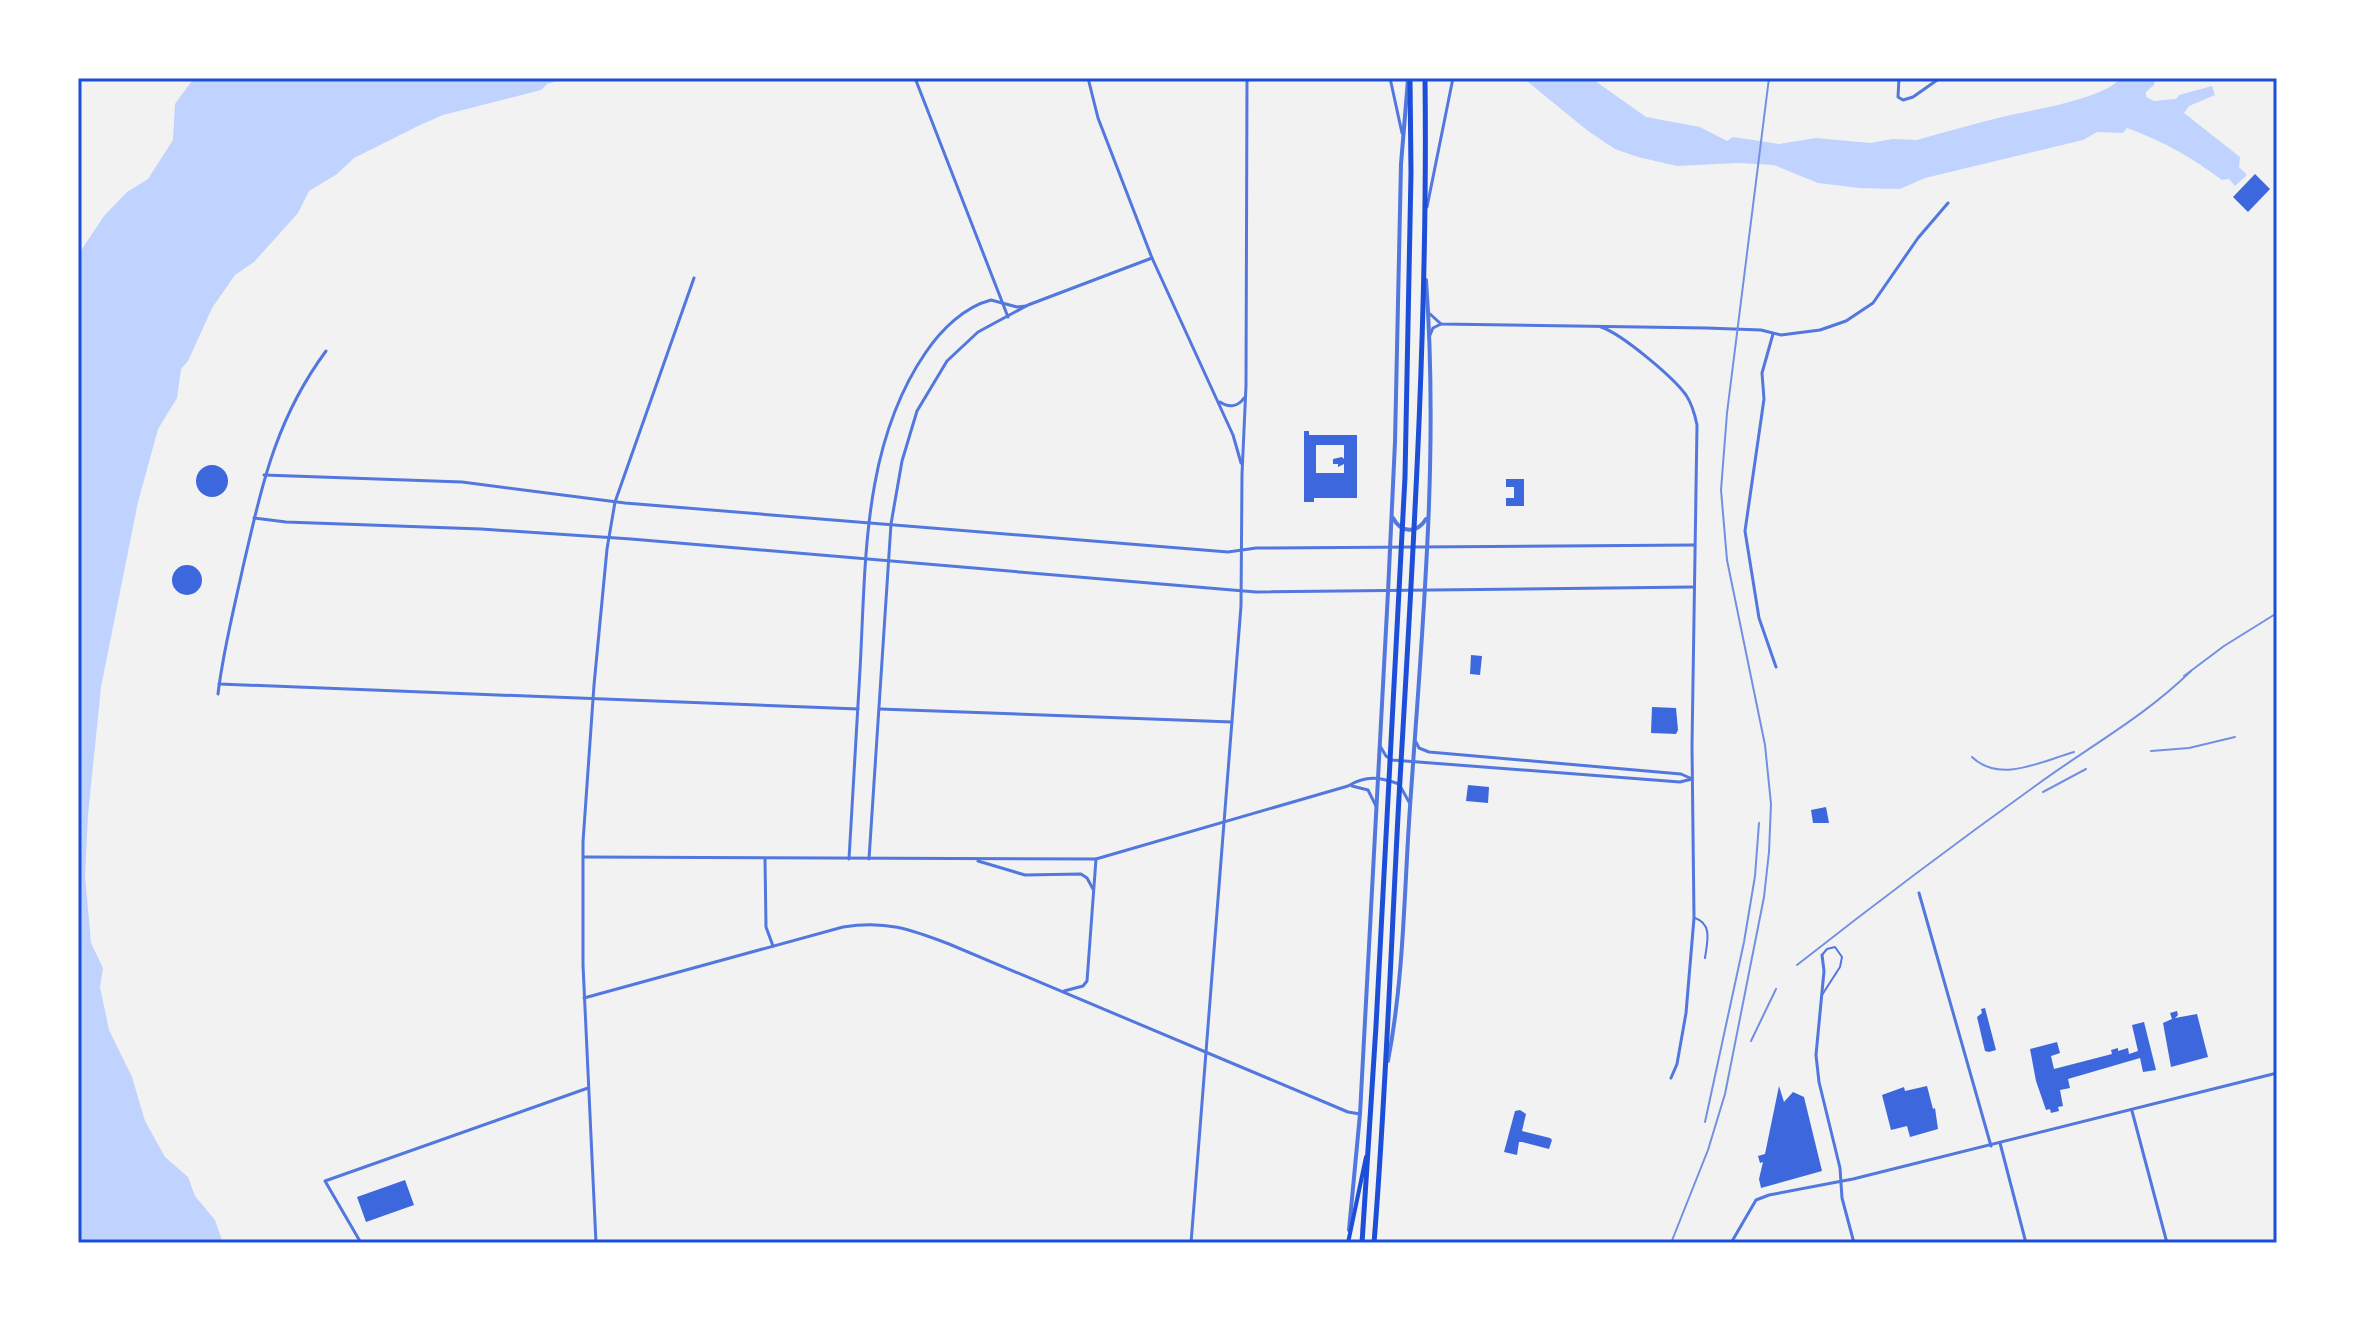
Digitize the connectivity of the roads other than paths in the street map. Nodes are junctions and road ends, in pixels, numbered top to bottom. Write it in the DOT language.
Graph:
graph roads {
  1 [pos="915,78"];
  2 [pos="1088,78"];
  3 [pos="1247,78"];
  4 [pos="1390,78"];
  5 [pos="1409,78"];
  6 [pos="1425,78"];
  7 [pos="1453,78"];
  8 [pos="1899,78"];
  9 [pos="1940,78"];
  10 [pos="1403,142"];
  11 [pos="1948,203"];
  12 [pos="1425,214"];
  13 [pos="1152,258"];
  14 [pos="1425,267"];
  15 [pos="694,278"];
  16 [pos="1001,301"];
  17 [pos="1028,305"];
  18 [pos="1428,310"];
  19 [pos="1008,317"];
  20 [pos="1441,324"];
  21 [pos="1601,327"];
  22 [pos="1773,334"];
  23 [pos="1429,339"];
  24 [pos="326,351"];
  25 [pos="1246,395"];
  26 [pos="1216,398"];
  27 [pos="1242,474"];
  28 [pos="264,475"];
  29 [pos="615,502"];
  30 [pos="1392,515"];
  31 [pos="1427,517"];
  32 [pos="254,518"];
  33 [pos="869,523"];
  34 [pos="891,524"];
  35 [pos="609,538"];
  36 [pos="1694,545"];
  37 [pos="1390,547"];
  38 [pos="1426,547"];
  39 [pos="1241,550"];
  40 [pos="866,558"];
  41 [pos="889,560"];
  42 [pos="1694,587"];
  43 [pos="1240,590"];
  44 [pos="1423,591"];
  45 [pos="1388,592"];
  46 [pos="1776,667"];
  47 [pos="219,684"];
  48 [pos="218,694"];
  49 [pos="593,699"];
  50 [pos="858,709"];
  51 [pos="880,709"];
  52 [pos="1232,722"];
  53 [pos="1415,738"];
  54 [pos="1379,742"];
  55 [pos="1413,762"];
  56 [pos="1377,778"];
  57 [pos="1693,779"];
  58 [pos="1348,786"];
  59 [pos="1376,806"];
  60 [pos="1410,806"];
  61 [pos="1224,823"];
  62 [pos="583,857"];
  63 [pos="765,859"];
  64 [pos="849,859"];
  65 [pos="869,859"];
  66 [pos="1096,859"];
  67 [pos="975,860"];
  68 [pos="1094,891"];
  69 [pos="1919,893"];
  70 [pos="1694,918"];
  71 [pos="773,946"];
  72 [pos="1822,955"];
  73 [pos="1705,958"];
  74 [pos="1060,991"];
  75 [pos="1821,996"];
  76 [pos="584,998"];
  77 [pos="1206,1053"];
  78 [pos="1386,1067"];
  79 [pos="2277,1073"];
  80 [pos="1671,1078"];
  81 [pos="588,1088"];
  82 [pos="2132,1110"];
  83 [pos="1360,1114"];
  84 [pos="1369,1143"];
  85 [pos="2000,1143"];
  86 [pos="1991,1146"];
  87 [pos="1841,1181"];
  88 [pos="1348,1240"];
  89 [pos="361,1243"];
  90 [pos="596,1243"];
  91 [pos="1191,1243"];
  92 [pos="1362,1243"];
  93 [pos="1374,1243"];
  94 [pos="1731,1243"];
  95 [pos="1854,1243"];
  96 [pos="2026,1243"];
  97 [pos="2167,1243"];
  1 -- 16 [label="street"];
  2 -- 13 [label="street"];
  3 -- 25 [label="street"];
  4 -- 10 [label="street"];
  5 -- 10 [label="street"];
  5 -- 84 [label="main road"];
  6 -- 12 [label="main road"];
  7 -- 12 [label="street"];
  8 -- 9 [label="street"];
  10 -- 30 [label="street"];
  11 -- 22 [label="street"];
  12 -- 14 [label="main road"];
  13 -- 17 [label="street"];
  13 -- 26 [label="street"];
  14 -- 18 [label="street"];
  14 -- 78 [label="main road"];
  15 -- 29 [label="street"];
  16 -- 17 [label="street"];
  16 -- 19 [label="street"];
  16 -- 33 [label="street"];
  17 -- 19 [label="street"];
  18 -- 20 [label="street"];
  18 -- 23 [label="street"];
  19 -- 34 [label="street"];
  20 -- 21 [label="street"];
  20 -- 23 [label="street"];
  21 -- 22 [label="street"];
  21 -- 36 [label="street"];
  22 -- 46 [label="street"];
  23 -- 31 [label="street"];
  24 -- 28 [label="street"];
  25 -- 26 [label="street"];
  25 -- 27 [label="street"];
  26 -- 27 [label="street"];
  27 -- 39 [label="street"];
  28 -- 29 [label="street"];
  28 -- 32 [label="street"];
  29 -- 33 [label="street"];
  29 -- 35 [label="street"];
  30 -- 31 [label="street"];
  30 -- 37 [label="street"];
  31 -- 38 [label="street"];
  32 -- 35 [label="street"];
  32 -- 47 [label="street"];
  33 -- 34 [label="street"];
  33 -- 40 [label="street"];
  34 -- 39 [label="street"];
  34 -- 41 [label="street"];
  35 -- 40 [label="street"];
  35 -- 49 [label="street"];
  36 -- 38 [label="street"];
  36 -- 42 [label="street"];
  37 -- 38 [label="street"];
  37 -- 39 [label="street"];
  37 -- 45 [label="street"];
  38 -- 44 [label="street"];
  39 -- 43 [label="street"];
  40 -- 41 [label="street"];
  40 -- 50 [label="street"];
  41 -- 43 [label="street"];
  41 -- 51 [label="street"];
  42 -- 44 [label="street"];
  42 -- 57 [label="street"];
  43 -- 45 [label="street"];
  43 -- 52 [label="street"];
  44 -- 45 [label="street"];
  44 -- 53 [label="street"];
  45 -- 54 [label="street"];
  47 -- 48 [label="street"];
  47 -- 49 [label="street"];
  49 -- 50 [label="street"];
  49 -- 62 [label="street"];
  50 -- 64 [label="street"];
  51 -- 52 [label="street"];
  51 -- 65 [label="street"];
  52 -- 61 [label="street"];
  53 -- 55 [label="street"];
  53 -- 57 [label="street"];
  54 -- 55 [label="street"];
  54 -- 56 [label="street"];
  55 -- 57 [label="street"];
  55 -- 60 [label="street"];
  56 -- 58 [label="street"];
  56 -- 59 [label="street"];
  56 -- 60 [label="street"];
  57 -- 70 [label="street"];
  58 -- 59 [label="street"];
  58 -- 61 [label="street"];
  59 -- 83 [label="street"];
  60 -- 78 [label="street"];
  61 -- 66 [label="street"];
  61 -- 77 [label="street"];
  62 -- 63 [label="street"];
  62 -- 76 [label="street"];
  63 -- 64 [label="street"];
  63 -- 71 [label="street"];
  64 -- 65 [label="street"];
  65 -- 67 [label="street"];
  66 -- 67 [label="street"];
  66 -- 68 [label="street"];
  67 -- 68 [label="street"];
  68 -- 74 [label="street"];
  69 -- 86 [label="street"];
  70 -- 73 [label="lane"];
  70 -- 80 [label="street"];
  71 -- 74 [label="street"];
  71 -- 76 [label="street"];
  72 -- 75 [label="street"];
  72 -- 75 [label="lane"];
  74 -- 77 [label="street"];
  75 -- 87 [label="street"];
  76 -- 81 [label="street"];
  77 -- 83 [label="street"];
  77 -- 91 [label="street"];
  78 -- 93 [label="main road"];
  79 -- 82 [label="street"];
  81 -- 89 [label="street"];
  81 -- 90 [label="street"];
  82 -- 85 [label="street"];
  82 -- 97 [label="street"];
  83 -- 88 [label="street"];
  84 -- 88 [label="main road"];
  84 -- 92 [label="main road"];
  85 -- 86 [label="street"];
  85 -- 96 [label="street"];
  86 -- 87 [label="street"];
  87 -- 94 [label="street"];
  87 -- 95 [label="street"];
}
